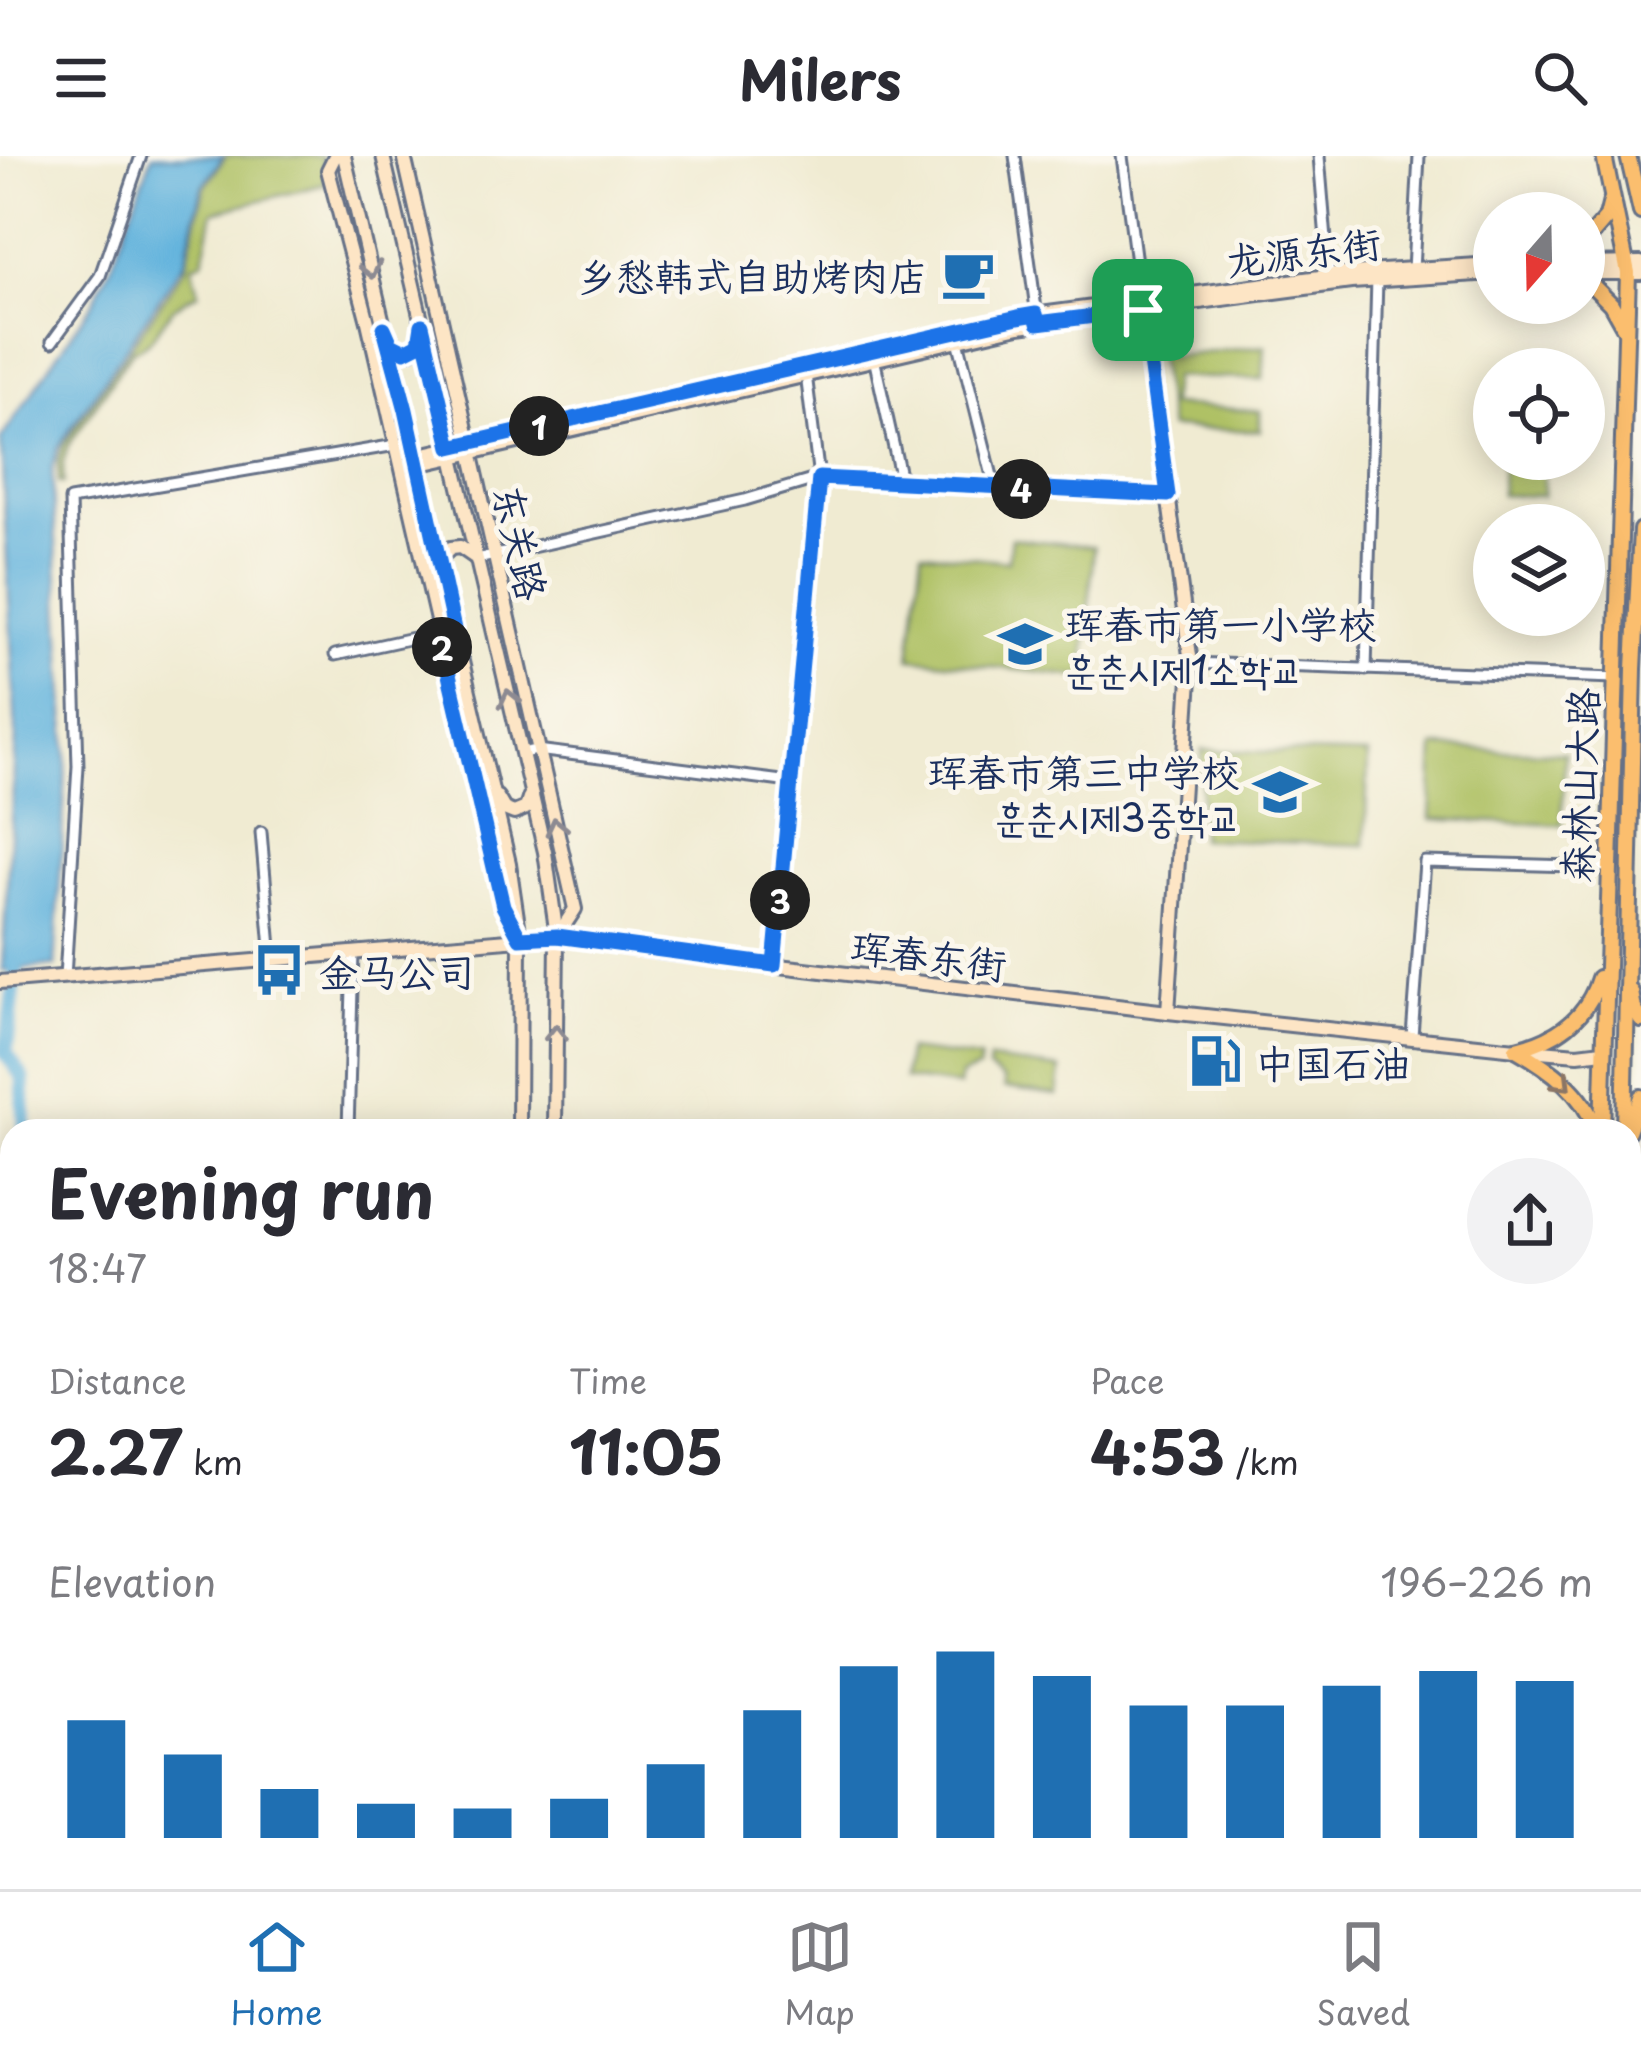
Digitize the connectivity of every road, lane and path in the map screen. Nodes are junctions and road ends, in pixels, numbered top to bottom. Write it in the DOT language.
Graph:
graph roads {
  1 [pos="141,156"];
  2 [pos="335,156"];
  3 [pos="344,156"];
  4 [pos="383,156"];
  5 [pos="404,156"];
  6 [pos="1016,156"];
  7 [pos="1122,156"];
  8 [pos="1319,156"];
  9 [pos="1419,156"];
  10 [pos="1604,156"];
  11 [pos="1628,156"];
  12 [pos="1638,192"];
  13 [pos="1612,196"];
  14 [pos="1641,212"];
  15 [pos="1605,219"];
  16 [pos="1634,268"];
  17 [pos="1473,269"];
  18 [pos="1413,271"];
  19 [pos="1329,276"];
  20 [pos="1377,279"];
  21 [pos="1605,298"];
  22 [pos="1142,305"];
  23 [pos="1037,319"];
  24 [pos="422,325"];
  25 [pos="384,328"];
  26 [pos="1626,332"];
  27 [pos="958,340"];
  28 [pos="52,342"];
  29 [pos="1633,357"];
  30 [pos="874,358"];
  31 [pos="805,368"];
  32 [pos="396,446"];
  33 [pos="470,447"];
  34 [pos="452,452"];
  35 [pos="416,454"];
  36 [pos="819,478"];
  37 [pos="902,484"];
  38 [pos="995,488"];
  39 [pos="1168,495"];
  40 [pos="1641,530"];
  41 [pos="495,555"];
  42 [pos="476,559"];
  43 [pos="442,579"];
  44 [pos="454,629"];
  45 [pos="439,632"];
  46 [pos="335,656"];
  47 [pos="1191,663"];
  48 [pos="1637,668"];
  49 [pos="1366,670"];
  50 [pos="1615,677"];
  51 [pos="539,751"];
  52 [pos="522,753"];
  53 [pos="530,782"];
  54 [pos="790,782"];
  55 [pos="491,785"];
  56 [pos="1636,812"];
  57 [pos="261,832"];
  58 [pos="1608,868"];
  59 [pos="557,936"];
  60 [pos="520,938"];
  61 [pos="353,952"];
  62 [pos="1606,956"];
  63 [pos="272,959"];
  64 [pos="1625,959"];
  65 [pos="774,965"];
  66 [pos="61,977"];
  67 [pos="0,982"];
  68 [pos="1168,1012"];
  69 [pos="1641,1020"];
  70 [pos="1412,1036"];
  71 [pos="1516,1049"];
  72 [pos="1641,1052"];
  73 [pos="1603,1057"];
  74 [pos="1624,1058"];
  75 [pos="1641,1064"];
  76 [pos="348,1119"];
  77 [pos="518,1119"];
  78 [pos="555,1119"];
  79 [pos="1592,1119"];
  80 [pos="1600,1119"];
  81 [pos="1626,1119"];
  1 -- 28 [label="street"];
  2 -- 32 [label="main road"];
  3 -- 25 [label="main road, one-way"];
  4 -- 24 [label="main road, 东关路"];
  5 -- 33 [label="main road, 东关路"];
  6 -- 23 [label="street"];
  7 -- 22 [label="street"];
  8 -- 19 [label="street"];
  9 -- 18 [label="street"];
  10 -- 13 [label="main road, 森林山大路"];
  11 -- 12 [label="main road"];
  12 -- 14 [label="main road"];
  13 -- 15 [label="main road"];
  13 -- 16 [label="main road, 森林山大路"];
  16 -- 26 [label="main road, 森林山大路"];
  17 -- 18 [label="main road, 龙源东街"];
  18 -- 19 [label="main road, 龙源东街"];
  18 -- 20 [label="main road, 龙源东街"];
  19 -- 22 [label="main road, 龙源东街"];
  20 -- 22 [label="main road, 龙源东街"];
  20 -- 49 [label="street"];
  21 -- 26 [label="main road"];
  22 -- 23 [label="main road, 龙源东街"];
  22 -- 39 [label="main road"];
  23 -- 27 [label="main road, 龙源东街"];
  23 -- 31 [label="main road, 龙源东街"];
  24 -- 25 [label="main road"];
  24 -- 34 [label="main road, 东关路"];
  25 -- 35 [label="main road"];
  26 -- 29 [label="main road, 森林山大路"];
  27 -- 30 [label="main road, 龙源东街"];
  27 -- 38 [label="street"];
  29 -- 50 [label="main road, 森林山大路"];
  30 -- 31 [label="main road, 龙源东街"];
  30 -- 37 [label="street"];
  31 -- 33 [label="main road, 龙源东街"];
  31 -- 36 [label="street"];
  32 -- 35 [label="street"];
  32 -- 45 [label="main road"];
  32 -- 66 [label="street"];
  33 -- 34 [label="main road, 龙源东街"];
  33 -- 41 [label="main road, 东关路"];
  34 -- 35 [label="main road, 龙源东街"];
  34 -- 42 [label="main road, 东关路"];
  35 -- 43 [label="main road"];
  36 -- 37 [label="street"];
  36 -- 41 [label="street"];
  36 -- 54 [label="street"];
  37 -- 38 [label="street"];
  38 -- 39 [label="street"];
  39 -- 47 [label="main road"];
  40 -- 48 [label="main road, 森林山大路"];
  41 -- 42 [label="street"];
  41 -- 51 [label="main road, 东关路"];
  42 -- 43 [label="main road"];
  52 -- 42 [label="main road, 东关路, one-way"];
  43 -- 44 [label="main road"];
  44 -- 45 [label="street"];
  44 -- 55 [label="main road"];
  45 -- 46 [label="street"];
  45 -- 60 [label="main road"];
  47 -- 49 [label="street"];
  47 -- 68 [label="main road"];
  48 -- 56 [label="main road, 森林山大路"];
  49 -- 50 [label="street"];
  50 -- 58 [label="main road, 森林山大路"];
  51 -- 52 [label="street"];
  51 -- 54 [label="street"];
  59 -- 51 [label="main road, 东关路, one-way"];
  52 -- 53 [label="main road, 东关路"];
  53 -- 55 [label="main road"];
  53 -- 59 [label="main road, 东关路"];
  54 -- 65 [label="street"];
  55 -- 60 [label="main road"];
  56 -- 64 [label="main road, 森林山大路"];
  57 -- 63 [label="street"];
  58 -- 62 [label="main road, 森林山大路"];
  58 -- 70 [label="street"];
  59 -- 60 [label="main road, 珲春东街"];
  59 -- 65 [label="main road, 珲春东街"];
  78 -- 59 [label="main road, 东关路, one-way"];
  60 -- 61 [label="main road, 珲春东街"];
  60 -- 77 [label="main road"];
  61 -- 63 [label="main road, 珲春东街"];
  61 -- 76 [label="street"];
  62 -- 71 [label="main road"];
  62 -- 73 [label="main road, 森林山大路"];
  63 -- 66 [label="main road, 珲春东街"];
  64 -- 69 [label="main road"];
  64 -- 74 [label="main road, 森林山大路"];
  65 -- 68 [label="main road, 珲春东街"];
  66 -- 67 [label="main road, 珲春东街"];
  68 -- 70 [label="main road, 珲春东街"];
  70 -- 71 [label="main road, 珲春东街"];
  71 -- 73 [label="main road, 珲春东街"];
  71 -- 79 [label="main road, one-way"];
  72 -- 74 [label="main road"];
  73 -- 74 [label="main road"];
  73 -- 80 [label="main road, 森林山大路"];
  74 -- 75 [label="main road"];
  74 -- 81 [label="main road, 森林山大路"];
}
